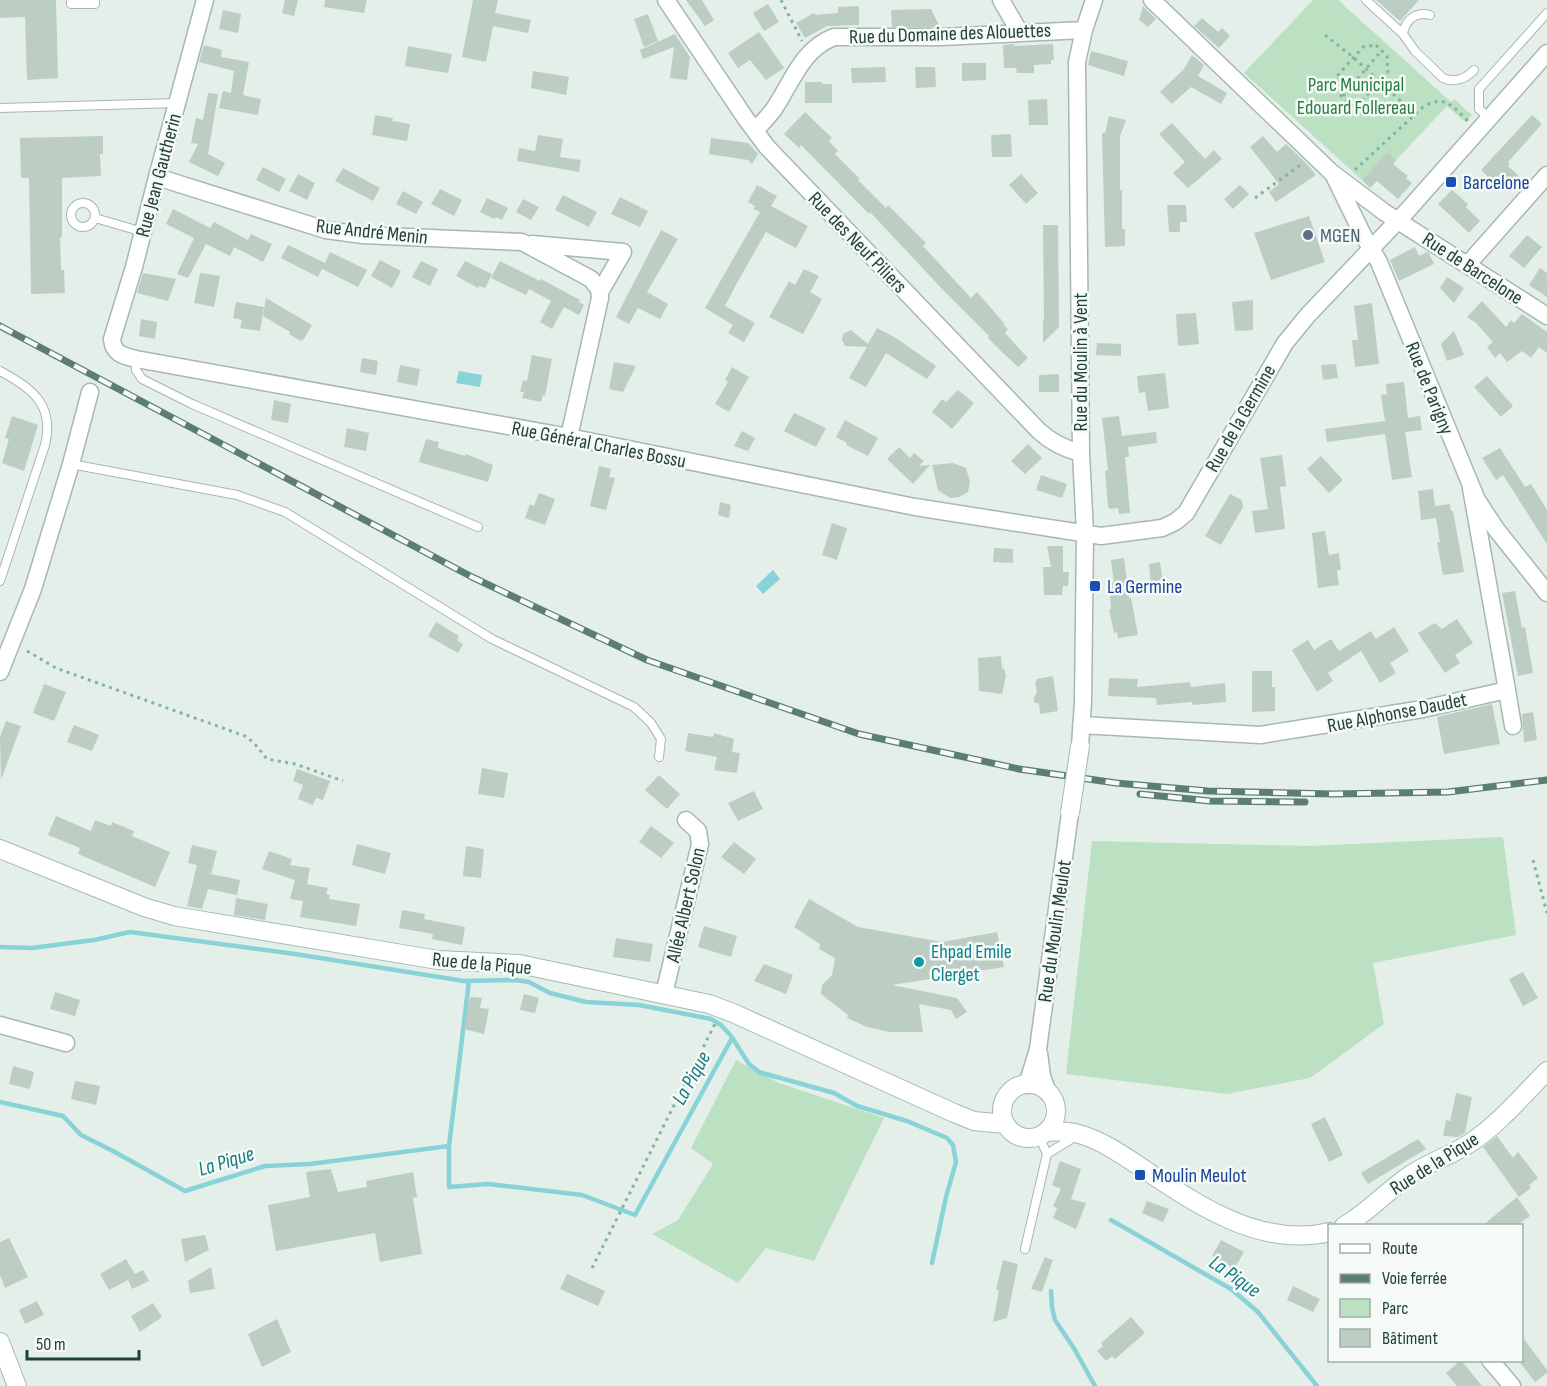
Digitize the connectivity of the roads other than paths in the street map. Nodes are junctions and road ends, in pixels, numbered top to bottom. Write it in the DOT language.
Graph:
graph roads {
  1 [pos="70,0"];
  2 [pos="94,0"];
  3 [pos="205,0"];
  4 [pos="666,0"];
  5 [pos="1000,0"];
  6 [pos="1094,0"];
  7 [pos="1152,0"];
  8 [pos="1366,0"];
  9 [pos="1547,13"];
  10 [pos="1430,15"];
  11 [pos="1084,30"];
  12 [pos="1020,33"];
  13 [pos="1404,34"];
  14 [pos="1547,53"];
  15 [pos="1474,70"];
  16 [pos="177,103"];
  17 [pos="0,108"];
  18 [pos="1484,125"];
  19 [pos="755,131"];
  20 [pos="1547,175"];
  21 [pos="1338,176"];
  22 [pos="156,177"];
  23 [pos="95,218"];
  24 [pos="1398,220"];
  25 [pos="143,232"];
  26 [pos="522,242"];
  27 [pos="1371,249"];
  28 [pos="1468,264"];
  29 [pos="600,292"];
  30 [pos="1547,316"];
  31 [pos="115,350"];
  32 [pos="136,359"];
  33 [pos="0,371"];
  34 [pos="90,392"];
  35 [pos="569,437"];
  36 [pos="1081,453"];
  37 [pos="71,464"];
  38 [pos="1471,488"];
  39 [pos="478,527"];
  40 [pos="1085,533"];
  41 [pos="0,581"];
  42 [pos="1547,593"];
  43 [pos="0,672"];
  44 [pos="1507,690"];
  45 [pos="1081,725"];
  46 [pos="1513,726"];
  47 [pos="1080,746"];
  48 [pos="659,757"];
  49 [pos="1070,813"];
  50 [pos="686,820"];
  51 [pos="0,849"];
  52 [pos="664,994"];
  53 [pos="0,1025"];
  54 [pos="66,1043"];
  55 [pos="1038,1049"];
  56 [pos="1547,1071"];
  57 [pos="1027,1084"];
  58 [pos="1048,1093"];
  59 [pos="1004,1102"];
  60 [pos="1056,1112"];
  61 [pos="954,1113"];
  62 [pos="1005,1124"];
  63 [pos="1043,1134"];
  64 [pos="1079,1134"];
  65 [pos="1047,1154"];
  66 [pos="1347,1224"];
  67 [pos="1328,1232"];
  68 [pos="1025,1249"];
  69 [pos="0,1342"];
  70 [pos="1492,1362"];
  71 [pos="17,1386"];
  72 [pos="1512,1386"];
  1 -- 2 [label="lane"];
  3 -- 16 [label="street, Rue Jean Gautherin"];
  4 -- 19 [label="street, Rue des Neuf Piliers"];
  5 -- 12 [label="street"];
  6 -- 11 [label="street, Rue du Moulin à Vent"];
  7 -- 21 [label="street, Rue de Parigny"];
  8 -- 13 [label="lane"];
  9 -- 18 [label="lane"];
  10 -- 13 [label="lane"];
  11 -- 12 [label="street, Rue du Domaine des Alouettes"];
  11 -- 36 [label="street, Rue du Moulin à Vent"];
  12 -- 19 [label="street, Rue du Domaine des Alouettes"];
  13 -- 15 [label="lane"];
  14 -- 18 [label="street, Rue de la Germine"];
  16 -- 17 [label="lane"];
  16 -- 22 [label="street, Rue Jean Gautherin"];
  18 -- 24 [label="street, Rue de la Germine"];
  19 -- 36 [label="street, Rue des Neuf Piliers"];
  20 -- 28 [label="street"];
  21 -- 24 [label="street, Rue de Parigny"];
  21 -- 27 [label="street, Rue de Parigny"];
  22 -- 25 [label="street, Rue Jean Gautherin"];
  22 -- 26 [label="street, Rue André Menin"];
  23 -- 25 [label="lane"];
  24 -- 27 [label="street, Rue de la Germine"];
  24 -- 28 [label="street, Rue de Barcelone"];
  25 -- 31 [label="street, Rue Jean Gautherin"];
  26 -- 29 [label="street, Rue André Menin"];
  26 -- 29 [label="street, Rue André Menin"];
  27 -- 38 [label="street, Rue de Parigny"];
  27 -- 40 [label="street, Rue de la Germine"];
  28 -- 30 [label="street, Rue de Barcelone"];
  29 -- 35 [label="street, Rue André Menin"];
  31 -- 32 [label="street, Rue Général Charles Bossu"];
  32 -- 35 [label="street, Rue Général Charles Bossu"];
  32 -- 39 [label="lane"];
  33 -- 41 [label="lane"];
  34 -- 37 [label="street"];
  35 -- 40 [label="street, Rue Général Charles Bossu"];
  36 -- 40 [label="street, Rue du Moulin à Vent"];
  37 -- 43 [label="street"];
  37 -- 48 [label="lane"];
  38 -- 42 [label="street, Rue de Parigny"];
  38 -- 44 [label="street"];
  40 -- 45 [label="street, Rue du Moulin à Vent"];
  44 -- 45 [label="street, Rue Alphonse Daudet"];
  44 -- 46 [label="street"];
  45 -- 47 [label="street, Rue du Moulin à Vent"];
  47 -- 49 [label="street, bridge"];
  49 -- 55 [label="street, Rue du Moulin Meulot"];
  50 -- 52 [label="street, Allée Albert Solon"];
  51 -- 52 [label="street, Rue de la Pique"];
  52 -- 61 [label="street, Rue de la Pique"];
  53 -- 54 [label="street"];
  55 -- 57 [label="street, Rue du Moulin Meulot"];
  55 -- 58 [label="street, Rue du Moulin Meulot"];
  56 -- 66 [label="street, Rue de la Pique"];
  57 -- 58 [label="street"];
  57 -- 59 [label="street"];
  58 -- 60 [label="street"];
  59 -- 61 [label="street"];
  59 -- 62 [label="street"];
  60 -- 63 [label="street"];
  60 -- 64 [label="street"];
  61 -- 62 [label="street, Rue de la Pique"];
  62 -- 63 [label="street"];
  63 -- 64 [label="street"];
  63 -- 65 [label="lane"];
  64 -- 65 [label="lane"];
  64 -- 67 [label="street"];
  65 -- 68 [label="lane"];
  69 -- 71 [label="street"];
  70 -- 72 [label="street"];
}
